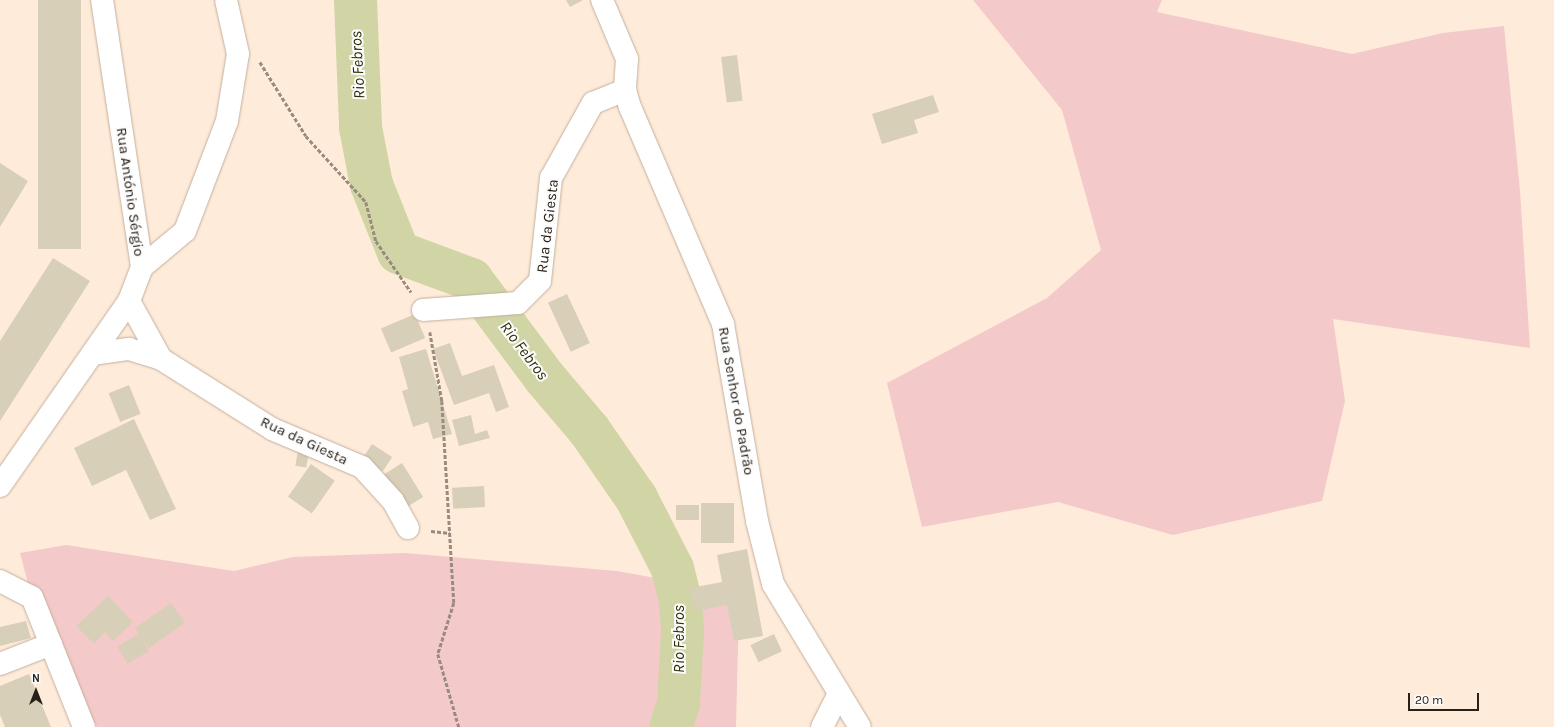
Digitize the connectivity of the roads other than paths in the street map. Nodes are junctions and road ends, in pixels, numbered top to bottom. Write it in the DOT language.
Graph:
graph roads {
  1 [pos="102,0"];
  2 [pos="226,0"];
  3 [pos="602,0"];
  4 [pos="625,90"];
  5 [pos="142,267"];
  6 [pos="129,301"];
  7 [pos="423,310"];
  8 [pos="92,354"];
  9 [pos="161,359"];
  10 [pos="0,486"];
  11 [pos="408,528"];
  12 [pos="0,581"];
  13 [pos="51,644"];
  14 [pos="0,664"];
  15 [pos="838,695"];
  16 [pos="84,727"];
  17 [pos="822,727"];
  18 [pos="860,727"];
  1 -- 5 [label="street, Rua António Sérgio"];
  2 -- 5 [label="street"];
  3 -- 4 [label="street, Rua Senhor do Padrão"];
  4 -- 7 [label="street, Rua da Giesta"];
  4 -- 15 [label="street, Rua Senhor do Padrão"];
  5 -- 6 [label="street, Rua António Sérgio"];
  6 -- 8 [label="street, Rua António Sérgio"];
  6 -- 9 [label="street, Rua da Giesta"];
  8 -- 9 [label="street, Rua da Giesta"];
  8 -- 10 [label="street, Rua António Sérgio"];
  9 -- 11 [label="street, Rua da Giesta"];
  12 -- 13 [label="street"];
  13 -- 14 [label="street"];
  13 -- 16 [label="street"];
  15 -- 17 [label="street"];
  15 -- 18 [label="street, Rua Senhor do Padrão"];
}
